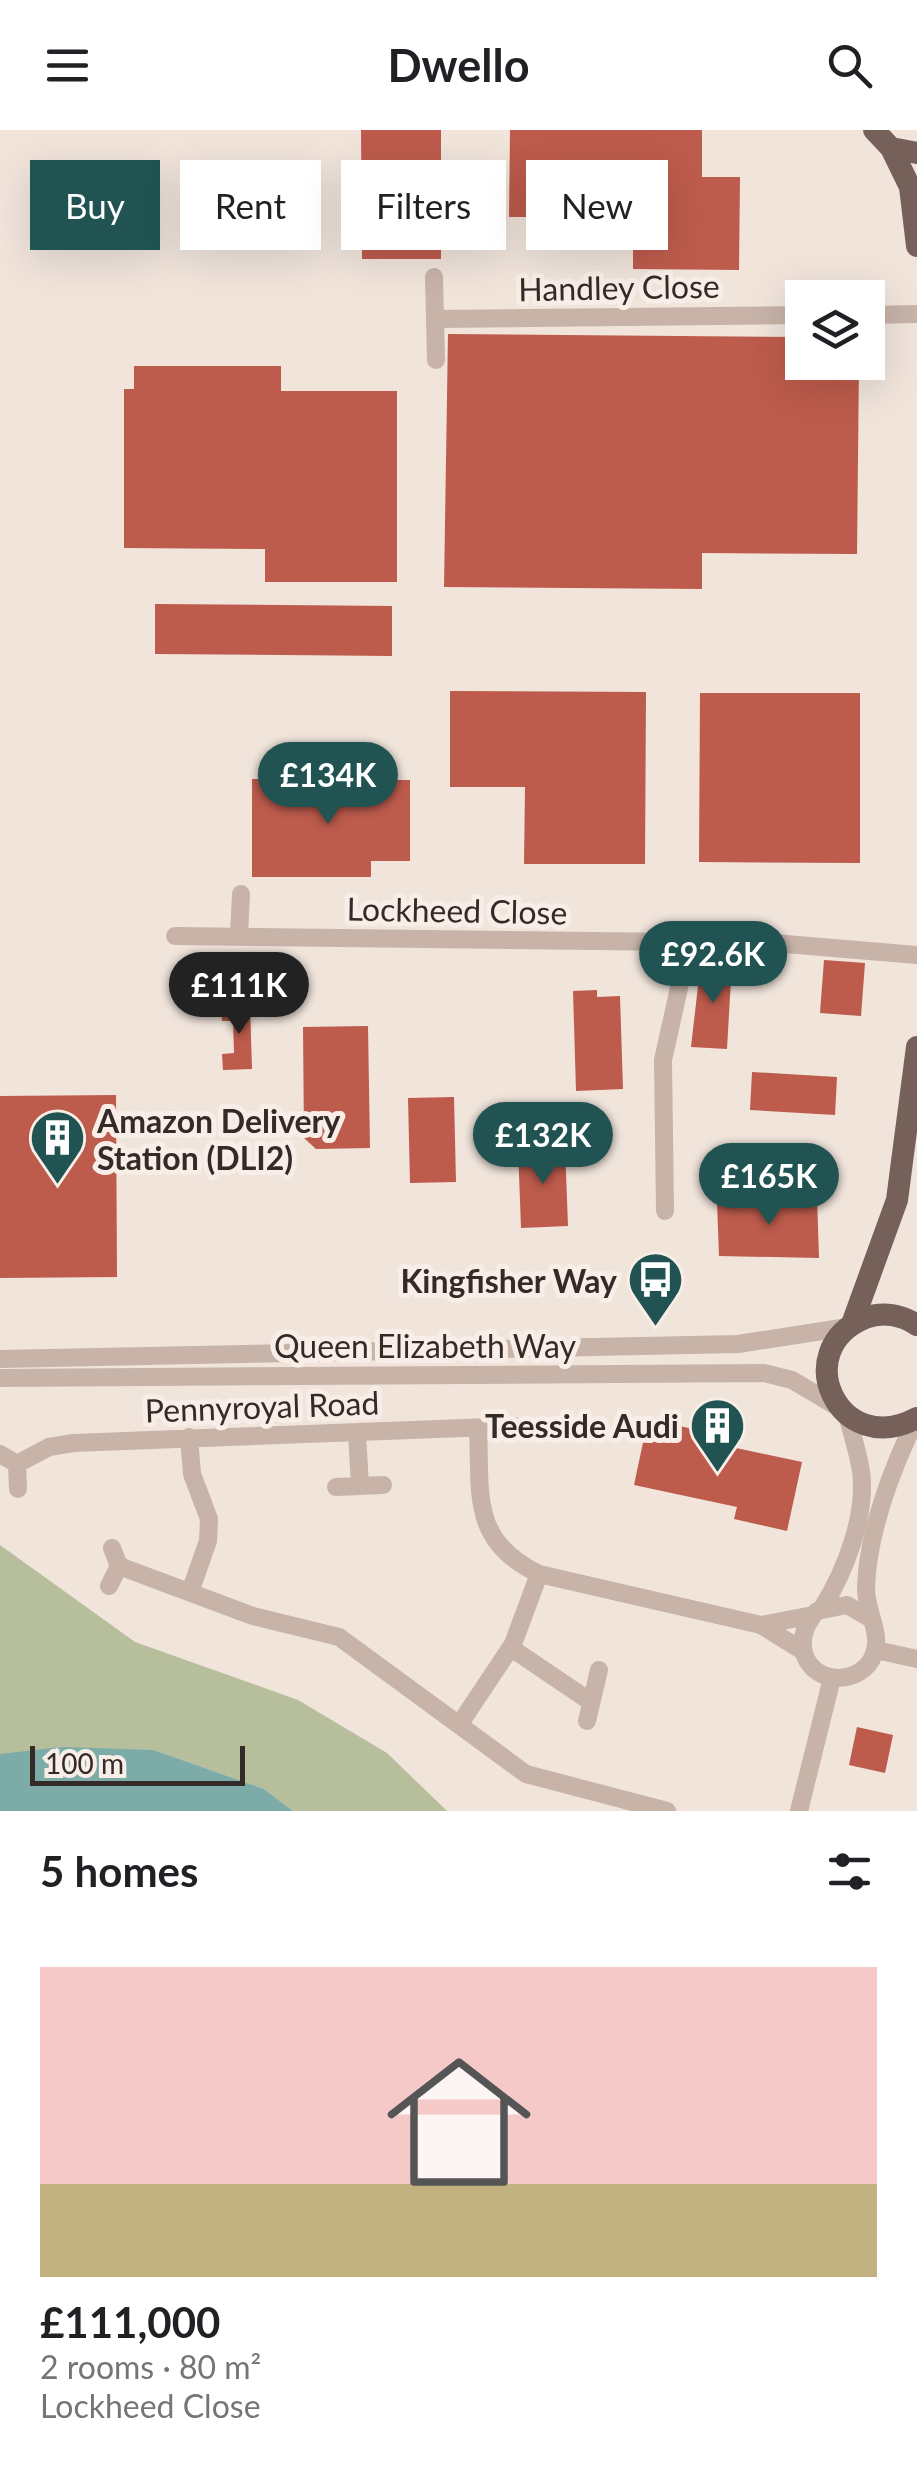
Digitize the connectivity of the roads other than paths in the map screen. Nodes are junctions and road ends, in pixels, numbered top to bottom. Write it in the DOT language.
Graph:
graph roads {
  1 [pos="874,130"];
  2 [pos="890,148"];
  3 [pos="917,153"];
  4 [pos="917,246"];
  5 [pos="434,277"];
  6 [pos="885,314"];
  7 [pos="917,314"];
  8 [pos="785,315"];
  9 [pos="436,319"];
  10 [pos="436,360"];
  11 [pos="241,894"];
  12 [pos="175,936"];
  13 [pos="240,936"];
  14 [pos="689,943"];
  15 [pos="917,955"];
  16 [pos="917,1047"];
  17 [pos="665,1211"];
  18 [pos="850,1325"];
  19 [pos="917,1325"];
  20 [pos="0,1359"];
  21 [pos="0,1378"];
  22 [pos="844,1413"];
  23 [pos="917,1418"];
  24 [pos="514,1426"];
  25 [pos="478,1428"];
  26 [pos="358,1433"];
  27 [pos="189,1437"];
  28 [pos="8,1459"];
  29 [pos="383,1485"];
  30 [pos="360,1486"];
  31 [pos="336,1488"];
  32 [pos="18,1489"];
  33 [pos="538,1574"];
  34 [pos="109,1586"];
  35 [pos="190,1592"];
  36 [pos="817,1612"];
  37 [pos="868,1617"];
  38 [pos="761,1625"];
  39 [pos="511,1648"];
  40 [pos="876,1650"];
  41 [pos="804,1651"];
  42 [pos="917,1659"];
  43 [pos="599,1670"];
  44 [pos="832,1678"];
  45 [pos="591,1702"];
  46 [pos="587,1721"];
  47 [pos="461,1722"];
  48 [pos="603,1804"];
  49 [pos="667,1811"];
  50 [pos="799,1811"];
  1 -- 2 [label="main road"];
  2 -- 3 [label="main road"];
  2 -- 4 [label="main road"];
  5 -- 9 [label="street"];
  6 -- 7 [label="street"];
  8 -- 9 [label="street, Handley Close"];
  9 -- 10 [label="street"];
  11 -- 13 [label="street"];
  12 -- 13 [label="street, Lockheed Close"];
  13 -- 14 [label="street, Lockheed Close"];
  14 -- 15 [label="street, Lockheed Close"];
  14 -- 17 [label="street"];
  16 -- 18 [label="main road"];
  18 -- 19 [label="main road"];
  18 -- 20 [label="street, Queen Elizabeth Way"];
  18 -- 22 [label="main road"];
  21 -- 22 [label="street, Queen Elizabeth Way"];
  22 -- 23 [label="main road"];
  22 -- 36 [label="street"];
  23 -- 37 [label="street"];
  24 -- 25 [label="street, Pennyroyal Road"];
  25 -- 26 [label="street, Pennyroyal Road"];
  25 -- 33 [label="street"];
  26 -- 27 [label="street, Pennyroyal Road"];
  26 -- 30 [label="street"];
  27 -- 28 [label="street, Pennyroyal Road"];
  27 -- 35 [label="street"];
  28 -- 32 [label="street, Pennyroyal Road"];
  29 -- 30 [label="street"];
  30 -- 31 [label="street"];
  33 -- 38 [label="street"];
  33 -- 39 [label="street"];
  34 -- 35 [label="street"];
  35 -- 47 [label="street"];
  36 -- 37 [label="street"];
  36 -- 38 [label="street"];
  36 -- 41 [label="street"];
  37 -- 40 [label="street"];
  38 -- 41 [label="street"];
  39 -- 45 [label="street"];
  39 -- 47 [label="street"];
  40 -- 42 [label="street"];
  40 -- 44 [label="street"];
  41 -- 44 [label="street"];
  43 -- 45 [label="street"];
  44 -- 50 [label="street"];
  45 -- 46 [label="street"];
  47 -- 48 [label="street"];
  48 -- 49 [label="street"];
}
